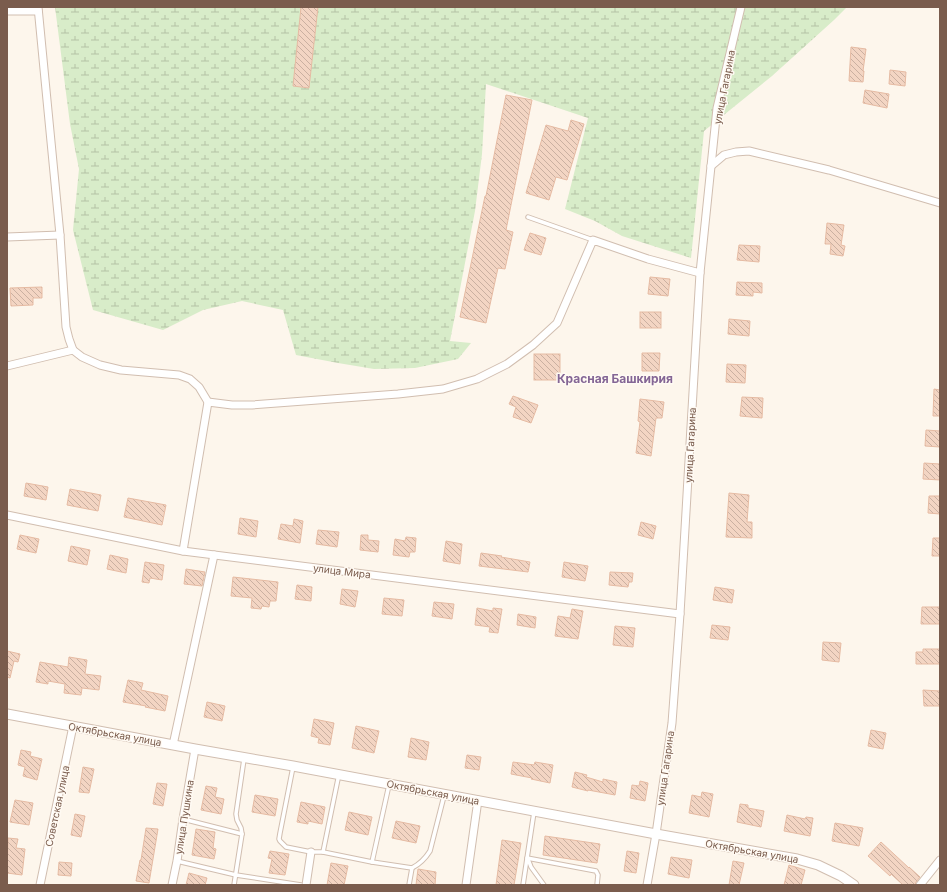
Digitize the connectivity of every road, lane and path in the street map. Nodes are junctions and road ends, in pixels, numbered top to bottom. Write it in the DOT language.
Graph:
graph roads {
  1 [pos="741,7"];
  2 [pos="38,9"];
  3 [pos="7,11"];
  4 [pos="711,166"];
  5 [pos="940,203"];
  6 [pos="528,216"];
  7 [pos="60,235"];
  8 [pos="7,237"];
  9 [pos="593,240"];
  10 [pos="700,273"];
  11 [pos="73,350"];
  12 [pos="7,366"];
  13 [pos="208,402"];
  14 [pos="7,515"];
  15 [pos="183,551"];
  16 [pos="214,554"];
  17 [pos="680,614"];
  18 [pos="7,714"];
  19 [pos="73,726"];
  20 [pos="173,745"];
  21 [pos="195,749"];
  22 [pos="244,758"];
  23 [pos="293,766"];
  24 [pos="339,774"];
  25 [pos="389,783"];
  26 [pos="445,794"];
  27 [pos="478,800"];
  28 [pos="535,811"];
  29 [pos="183,819"];
  30 [pos="242,834"];
  31 [pos="656,834"];
  32 [pos="311,852"];
  33 [pos="323,852"];
  34 [pos="527,858"];
  35 [pos="940,860"];
  36 [pos="177,861"];
  37 [pos="372,862"];
  38 [pos="412,868"];
  39 [pos="236,875"];
  40 [pos="40,885"];
  41 [pos="172,885"];
  42 [pos="234,885"];
  43 [pos="301,885"];
  44 [pos="306,885"];
  45 [pos="409,885"];
  46 [pos="466,885"];
  47 [pos="523,885"];
  48 [pos="544,885"];
  49 [pos="597,885"];
  50 [pos="647,885"];
  51 [pos="854,885"];
  52 [pos="920,885"];
  1 -- 4 [label="street, улица Гагарина"];
  2 -- 3 [label="street"];
  2 -- 7 [label="street"];
  4 -- 5 [label="street"];
  4 -- 10 [label="street, улица Гагарина"];
  6 -- 9 [label="lane"];
  7 -- 8 [label="street"];
  7 -- 11 [label="street"];
  9 -- 10 [label="street"];
  9 -- 13 [label="street"];
  10 -- 17 [label="street, улица Гагарина"];
  11 -- 12 [label="street"];
  11 -- 13 [label="street"];
  13 -- 15 [label="street"];
  14 -- 15 [label="street, улица Мира"];
  15 -- 16 [label="street, улица Мира"];
  16 -- 17 [label="street, улица Мира"];
  16 -- 20 [label="street"];
  17 -- 31 [label="street, улица Гагарина"];
  18 -- 19 [label="street, Октябрьская улица"];
  19 -- 20 [label="street, Октябрьская улица"];
  19 -- 40 [label="street, Советская улица"];
  20 -- 21 [label="street, Октябрьская улица"];
  21 -- 22 [label="street, Октябрьская улица"];
  21 -- 29 [label="street, улица Пушкина"];
  22 -- 23 [label="street, Октябрьская улица"];
  22 -- 30 [label="lane"];
  23 -- 24 [label="street, Октябрьская улица"];
  23 -- 32 [label="lane"];
  24 -- 25 [label="street, Октябрьская улица"];
  24 -- 33 [label="lane"];
  25 -- 26 [label="street, Октябрьская улица"];
  25 -- 37 [label="lane"];
  26 -- 27 [label="street, Октябрьская улица"];
  26 -- 38 [label="lane"];
  27 -- 28 [label="street, Октябрьская улица"];
  27 -- 46 [label="street"];
  28 -- 31 [label="street, Октябрьская улица"];
  28 -- 34 [label="lane"];
  29 -- 30 [label="lane"];
  29 -- 36 [label="street, улица Пушкина"];
  30 -- 39 [label="lane"];
  31 -- 50 [label="street, улица Гагарина"];
  31 -- 51 [label="street, Октябрьская улица"];
  32 -- 33 [label="lane"];
  32 -- 44 [label="street"];
  33 -- 37 [label="lane"];
  34 -- 47 [label="lane"];
  34 -- 48 [label="lane"];
  34 -- 49 [label="lane"];
  35 -- 52 [label="street"];
  36 -- 39 [label="lane"];
  36 -- 41 [label="street, улица Пушкина"];
  37 -- 38 [label="lane"];
  38 -- 45 [label="lane"];
  39 -- 42 [label="lane"];
  39 -- 43 [label="lane"];
}
